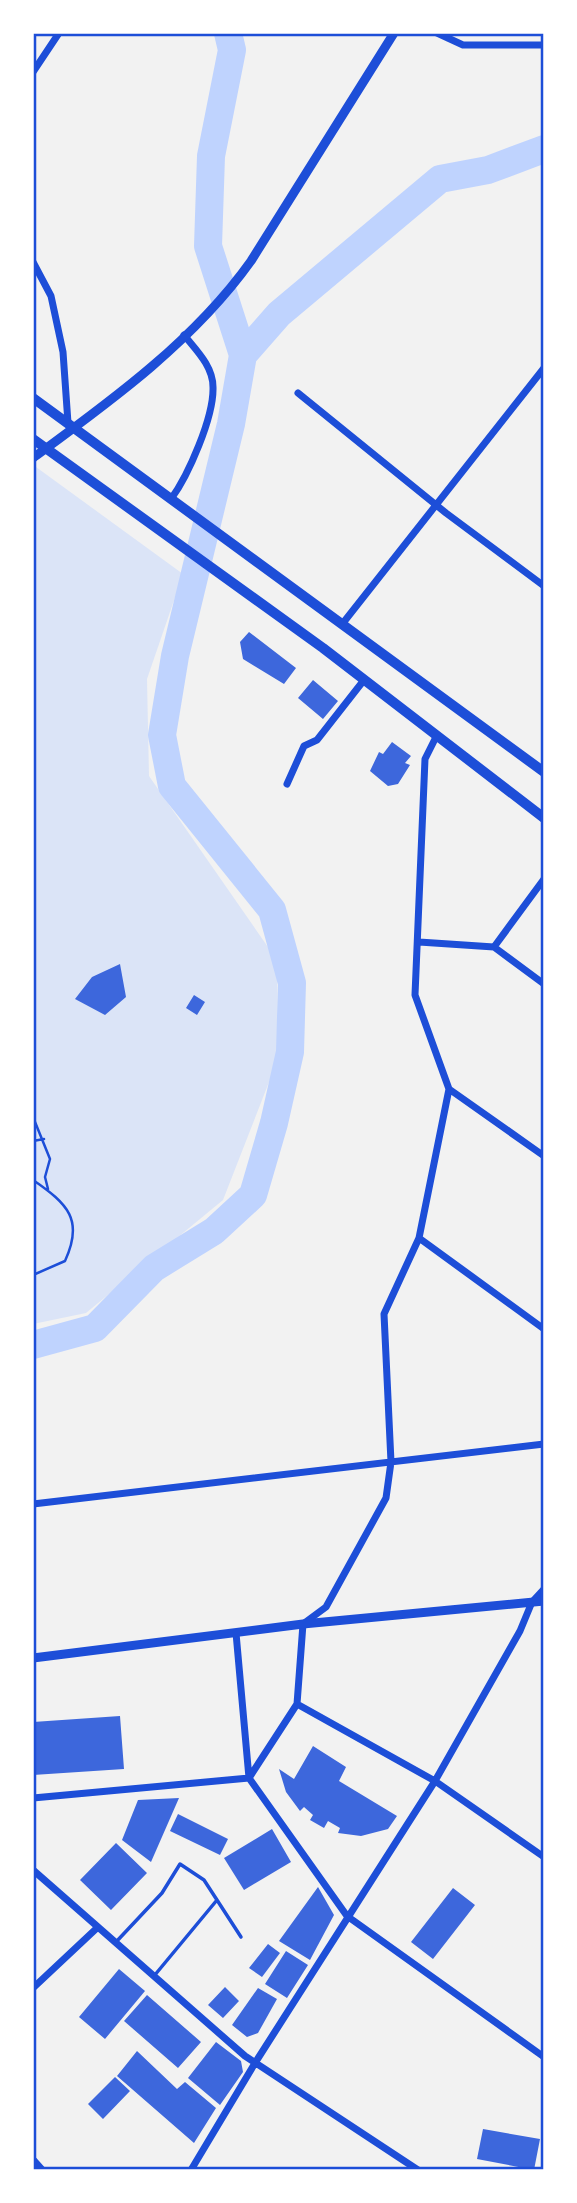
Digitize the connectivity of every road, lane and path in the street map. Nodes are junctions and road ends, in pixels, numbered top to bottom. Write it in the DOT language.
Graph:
graph roads {
  1 [pos="59,33"];
  2 [pos="394,33"];
  3 [pos="437,33"];
  4 [pos="544,45"];
  5 [pos="33,52"];
  6 [pos="41,57"];
  7 [pos="33,72"];
  8 [pos="33,262"];
  9 [pos="184,335"];
  10 [pos="543,368"];
  11 [pos="299,393"];
  12 [pos="33,398"];
  13 [pos="71,427"];
  14 [pos="33,439"];
  15 [pos="46,449"];
  16 [pos="33,458"];
  17 [pos="171,499"];
  18 [pos="436,505"];
  19 [pos="544,586"];
  20 [pos="343,623"];
  21 [pos="364,680"];
  22 [pos="436,737"];
  23 [pos="544,772"];
  24 [pos="286,784"];
  25 [pos="544,818"];
  26 [pos="544,879"];
  27 [pos="419,942"];
  28 [pos="494,947"];
  29 [pos="544,984"];
  30 [pos="449,1089"];
  31 [pos="33,1117"];
  32 [pos="44,1139"];
  33 [pos="33,1141"];
  34 [pos="544,1156"];
  35 [pos="33,1180"];
  36 [pos="49,1192"];
  37 [pos="419,1238"];
  38 [pos="33,1275"];
  39 [pos="544,1329"];
  40 [pos="544,1444"];
  41 [pos="391,1462"];
  42 [pos="33,1504"];
  43 [pos="544,1589"];
  44 [pos="544,1601"];
  45 [pos="532,1602"];
  46 [pos="544,1609"];
  47 [pos="303,1624"];
  48 [pos="236,1633"];
  49 [pos="33,1658"];
  50 [pos="297,1704"];
  51 [pos="249,1778"];
  52 [pos="435,1780"];
  53 [pos="33,1798"];
  54 [pos="544,1857"];
  55 [pos="33,1870"];
  56 [pos="217,1900"];
  57 [pos="347,1916"];
  58 [pos="98,1927"];
  59 [pos="241,1937"];
  60 [pos="116,1942"];
  61 [pos="154,1976"];
  62 [pos="33,1988"];
  63 [pos="544,2057"];
  64 [pos="255,2063"];
  65 [pos="33,2161"];
  66 [pos="41,2170"];
  67 [pos="191,2170"];
  68 [pos="418,2170"];
  1 -- 6 [label="street"];
  2 -- 9 [label="street"];
  3 -- 4 [label="street"];
  5 -- 6 [label="street"];
  6 -- 7 [label="street"];
  8 -- 13 [label="street"];
  9 -- 13 [label="street"];
  9 -- 17 [label="street"];
  10 -- 18 [label="street"];
  11 -- 18 [label="street"];
  12 -- 13 [label="main road"];
  13 -- 15 [label="street"];
  13 -- 17 [label="main road"];
  14 -- 15 [label="main road"];
  15 -- 16 [label="street"];
  15 -- 21 [label="main road"];
  17 -- 20 [label="main road"];
  18 -- 19 [label="street"];
  18 -- 20 [label="street"];
  20 -- 23 [label="main road"];
  21 -- 22 [label="main road"];
  21 -- 24 [label="street"];
  22 -- 25 [label="main road"];
  22 -- 27 [label="street"];
  26 -- 28 [label="street"];
  27 -- 28 [label="street"];
  27 -- 30 [label="street"];
  28 -- 29 [label="street"];
  30 -- 34 [label="street"];
  30 -- 37 [label="street"];
  31 -- 32 [label="path"];
  32 -- 33 [label="path"];
  32 -- 36 [label="path"];
  35 -- 36 [label="path"];
  36 -- 38 [label="path"];
  37 -- 39 [label="street"];
  37 -- 41 [label="street"];
  40 -- 41 [label="street"];
  41 -- 42 [label="street"];
  41 -- 47 [label="street"];
  43 -- 45 [label="street"];
  44 -- 45 [label="street"];
  45 -- 46 [label="street"];
  45 -- 47 [label="street"];
  45 -- 52 [label="street"];
  47 -- 48 [label="street"];
  47 -- 50 [label="street"];
  48 -- 49 [label="street"];
  48 -- 51 [label="street"];
  50 -- 51 [label="street"];
  50 -- 52 [label="street"];
  51 -- 53 [label="street"];
  51 -- 57 [label="street"];
  52 -- 54 [label="street"];
  52 -- 57 [label="street"];
  55 -- 58 [label="street"];
  56 -- 59 [label="lane"];
  56 -- 60 [label="lane"];
  56 -- 61 [label="lane"];
  57 -- 63 [label="street"];
  57 -- 64 [label="street"];
  58 -- 60 [label="street"];
  58 -- 62 [label="street"];
  60 -- 61 [label="street"];
  61 -- 64 [label="street"];
  64 -- 67 [label="street"];
  64 -- 68 [label="street"];
  65 -- 66 [label="street"];
}
